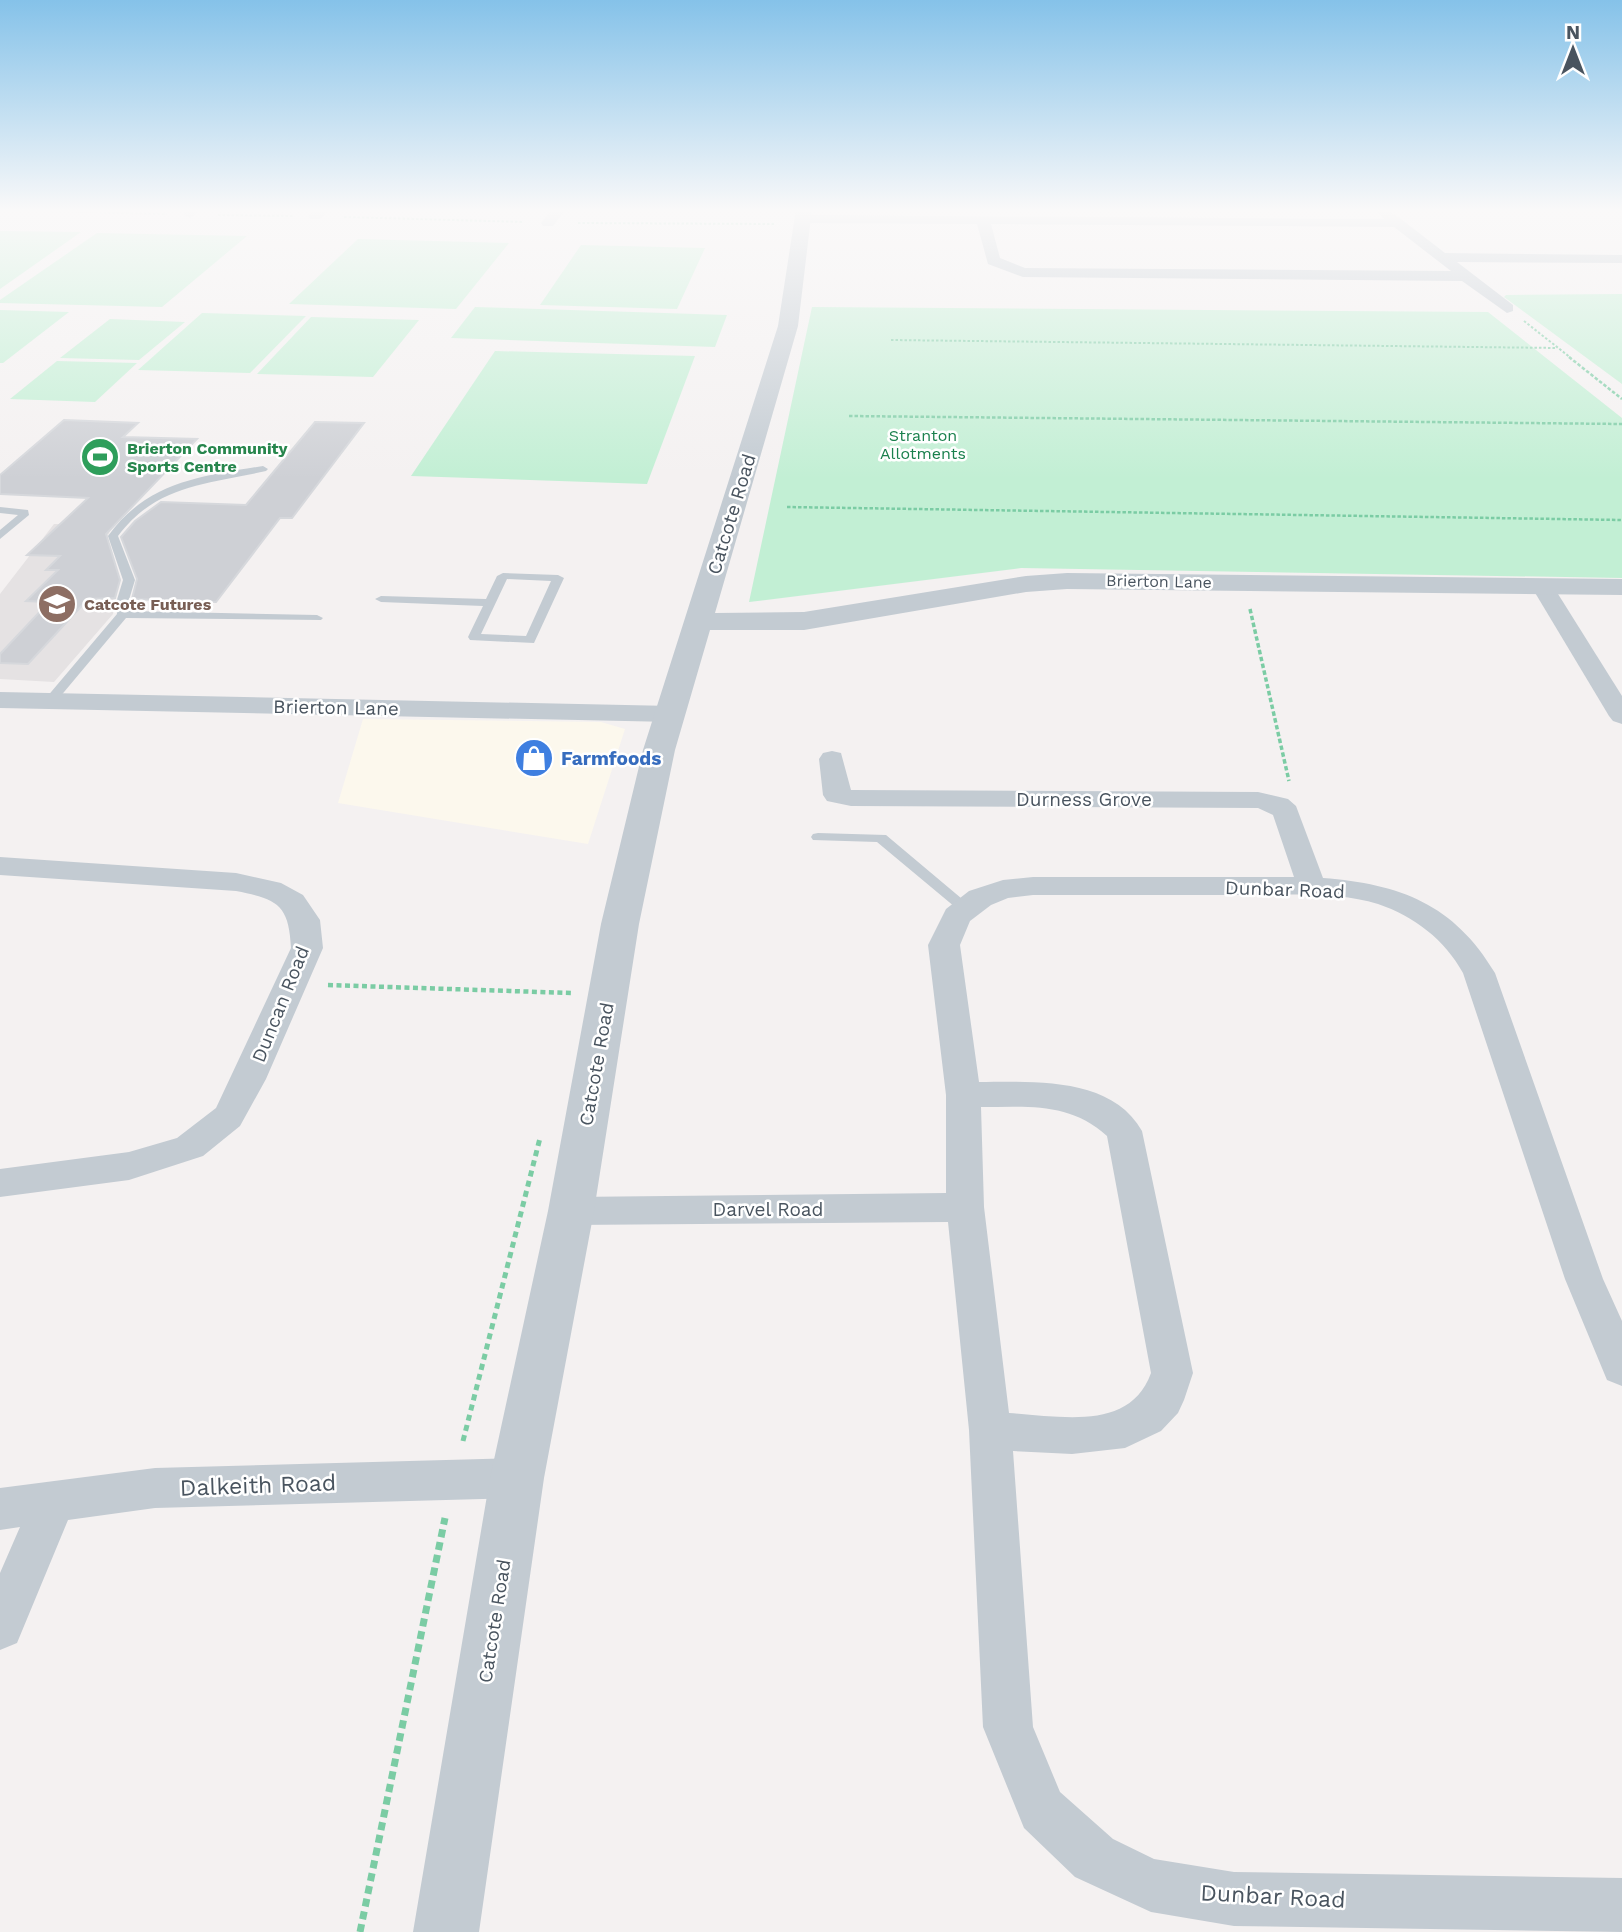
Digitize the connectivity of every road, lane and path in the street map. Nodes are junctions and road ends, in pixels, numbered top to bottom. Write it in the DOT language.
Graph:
graph roads {
  1 [pos="790,299"];
  2 [pos="1499,299"];
  3 [pos="1502,301"];
  4 [pos="1521,318"];
  5 [pos="891,340"];
  6 [pos="1557,348"];
  7 [pos="1622,399"];
  8 [pos="849,416"];
  9 [pos="1622,424"];
  10 [pos="263,469"];
  11 [pos="787,507"];
  12 [pos="0,510"];
  13 [pos="1622,520"];
  14 [pos="0,536"];
  15 [pos="1244,582"];
  16 [pos="1542,586"];
  17 [pos="1622,587"];
  18 [pos="381,600"];
  19 [pos="489,603"];
  20 [pos="123,614"];
  21 [pos="317,618"];
  22 [pos="698,622"];
  23 [pos="0,699"];
  24 [pos="50,701"];
  25 [pos="672,714"];
  26 [pos="1622,716"];
  27 [pos="832,759"];
  28 [pos="1286,812"];
  29 [pos="818,837"];
  30 [pos="0,866"];
  31 [pos="1312,887"];
  32 [pos="966,909"];
  33 [pos="292,983"];
  34 [pos="608,994"];
  35 [pos="963,1095"];
  36 [pos="0,1183"];
  37 [pos="965,1208"];
  38 [pos="571,1211"];
  39 [pos="1622,1368"];
  40 [pos="990,1430"];
  41 [pos="517,1478"];
  42 [pos="54,1500"];
  43 [pos="0,1509"];
  44 [pos="0,1627"];
  45 [pos="1622,1905"];
  46 [pos="446,1932"];
  1 -- 22 [label="street, Catcote Road"];
  2 -- 3 [label="street"];
  4 -- 6 [label="path"];
  5 -- 6 [label="path"];
  6 -- 7 [label="path"];
  8 -- 9 [label="path"];
  10 -- 20 [label="lane"];
  11 -- 13 [label="path"];
  12 -- 14 [label="lane"];
  15 -- 16 [label="street, Brierton Lane"];
  15 -- 22 [label="street, Brierton Lane"];
  15 -- 28 [label="path"];
  16 -- 17 [label="street, Brierton Lane"];
  16 -- 26 [label="street"];
  18 -- 19 [label="lane"];
  19 -- 19 [label="lane"];
  20 -- 21 [label="lane"];
  20 -- 24 [label="lane"];
  22 -- 25 [label="street, Catcote Road"];
  23 -- 24 [label="street, Brierton Lane"];
  24 -- 25 [label="street, Brierton Lane"];
  25 -- 34 [label="street, Catcote Road"];
  27 -- 28 [label="street, Durness Grove"];
  28 -- 31 [label="street"];
  29 -- 32 [label="lane"];
  30 -- 33 [label="street, Duncan Road"];
  31 -- 32 [label="street, Dunbar Road"];
  31 -- 39 [label="street, Dunbar Road"];
  32 -- 35 [label="street, Dunbar Road"];
  33 -- 34 [label="path"];
  33 -- 36 [label="street, Duncan Road"];
  34 -- 38 [label="street, Catcote Road"];
  35 -- 37 [label="street, Dunbar Road"];
  35 -- 40 [label="street"];
  37 -- 38 [label="street, Darvel Road"];
  37 -- 40 [label="street, Dunbar Road"];
  38 -- 41 [label="street, Catcote Road"];
  40 -- 45 [label="street, Dunbar Road"];
  41 -- 42 [label="street, Dalkeith Road"];
  41 -- 46 [label="street, Catcote Road"];
  42 -- 43 [label="street, Dalkeith Road"];
  42 -- 44 [label="street"];
}
